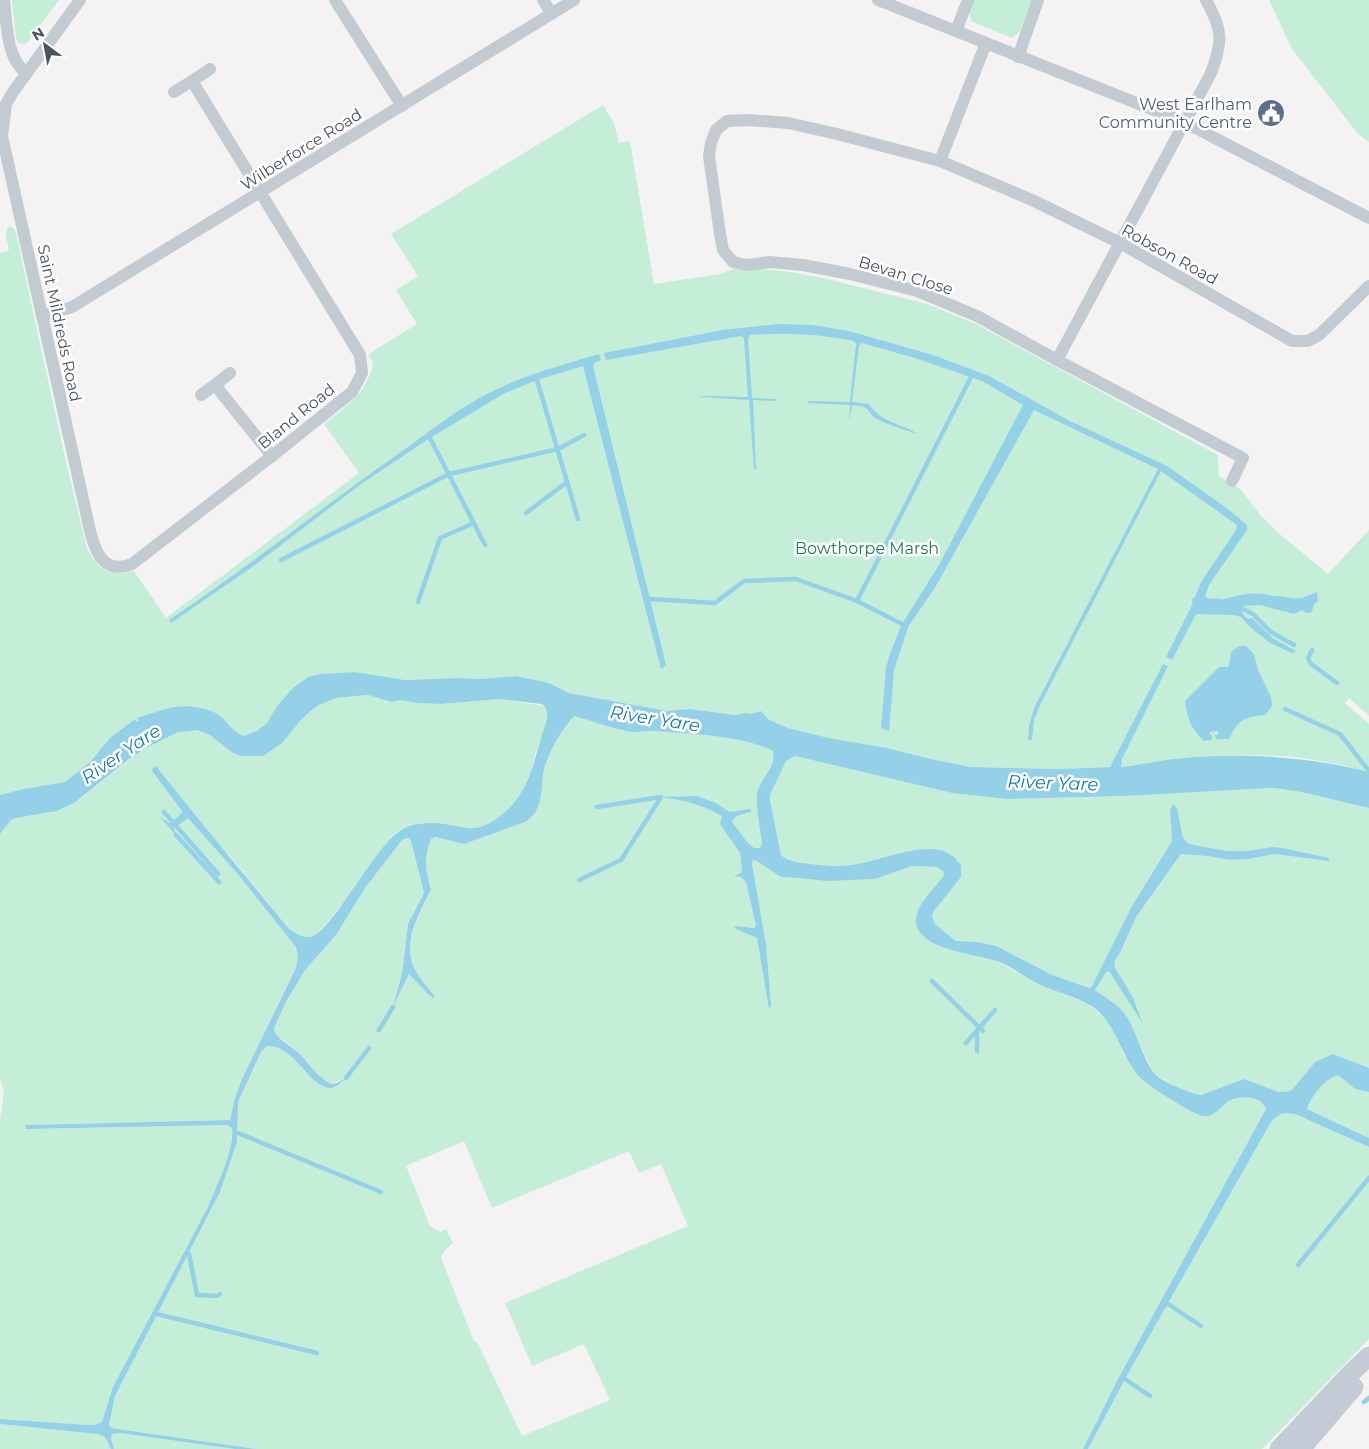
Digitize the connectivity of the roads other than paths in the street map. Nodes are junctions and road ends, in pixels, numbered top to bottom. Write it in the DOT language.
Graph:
graph roads {
  1 [pos="4,0"];
  2 [pos="80,0"];
  3 [pos="335,0"];
  4 [pos="543,0"];
  5 [pos="574,0"];
  6 [pos="878,0"];
  7 [pos="968,0"];
  8 [pos="1038,0"];
  9 [pos="1206,0"];
  10 [pos="552,14"];
  11 [pos="956,31"];
  12 [pos="986,43"];
  13 [pos="1018,57"];
  14 [pos="210,69"];
  15 [pos="27,73"];
  16 [pos="192,81"];
  17 [pos="174,92"];
  18 [pos="402,106"];
  19 [pos="1184,122"];
  20 [pos="940,161"];
  21 [pos="261,193"];
  22 [pos="1369,218"];
  23 [pos="1120,243"];
  24 [pos="734,262"];
  25 [pos="1369,286"];
  26 [pos="42,316"];
  27 [pos="1057,360"];
  28 [pos="230,373"];
  29 [pos="215,385"];
  30 [pos="201,395"];
  31 [pos="272,456"];
  32 [pos="1232,481"];
  33 [pos="124,567"];
  34 [pos="1369,1356"];
  35 [pos="1369,1372"];
  36 [pos="1280,1449"];
  37 [pos="1301,1449"];
  1 -- 15 [label="street"];
  2 -- 15 [label="street, Saint Mildreds Road"];
  3 -- 18 [label="street"];
  4 -- 10 [label="street"];
  5 -- 10 [label="street, Wilberforce Road"];
  6 -- 11 [label="street"];
  7 -- 11 [label="street"];
  8 -- 13 [label="street"];
  9 -- 19 [label="street"];
  10 -- 18 [label="street, Wilberforce Road"];
  11 -- 12 [label="street"];
  12 -- 13 [label="street"];
  12 -- 20 [label="street"];
  13 -- 19 [label="street"];
  14 -- 16 [label="street"];
  15 -- 26 [label="street, Saint Mildreds Road"];
  16 -- 17 [label="street"];
  16 -- 21 [label="street, Bland Road"];
  18 -- 21 [label="street, Wilberforce Road"];
  19 -- 22 [label="street"];
  19 -- 23 [label="street"];
  20 -- 23 [label="street, Robson Road"];
  20 -- 24 [label="street, Robson Road"];
  21 -- 26 [label="street, Wilberforce Road"];
  21 -- 31 [label="street, Bland Road"];
  23 -- 25 [label="street, Robson Road"];
  23 -- 27 [label="street"];
  24 -- 27 [label="street, Bevan Close"];
  26 -- 33 [label="street, Saint Mildreds Road"];
  27 -- 32 [label="street, Bevan Close"];
  28 -- 29 [label="street"];
  29 -- 30 [label="street"];
  29 -- 31 [label="street"];
  31 -- 33 [label="street, Bland Road"];
  34 -- 36 [label="main road"];
  35 -- 37 [label="main road"];
}
